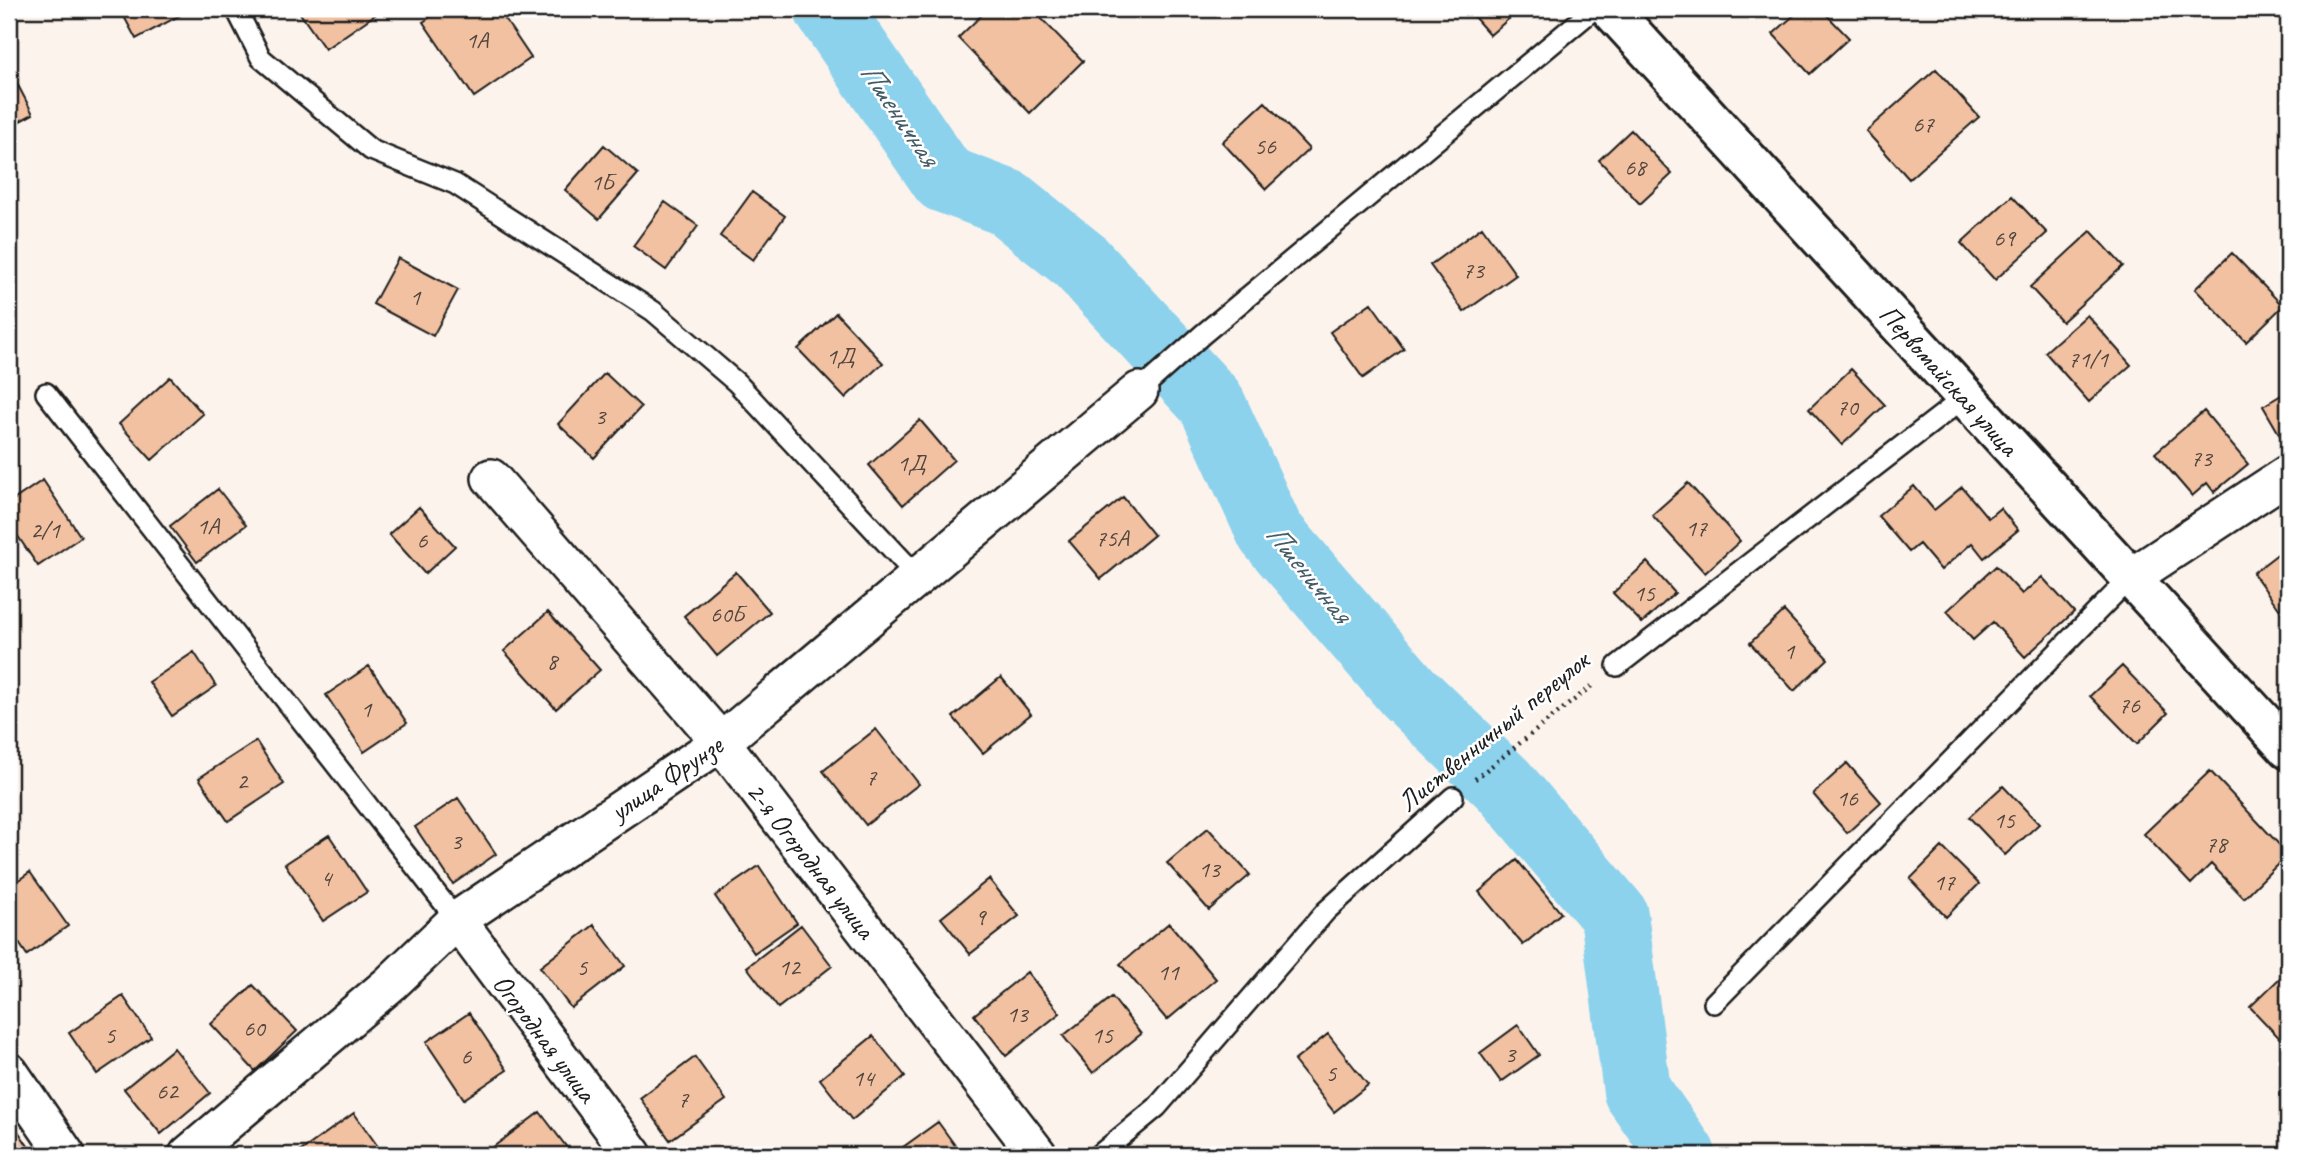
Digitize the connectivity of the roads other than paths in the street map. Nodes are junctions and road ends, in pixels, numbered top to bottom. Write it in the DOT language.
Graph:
graph roads {
  1 [pos="236,9"];
  2 [pos="1594,9"];
  3 [pos="1610,9"];
  4 [pos="1139,391"];
  5 [pos="46,393"];
  6 [pos="1965,397"];
  7 [pos="2288,474"];
  8 [pos="491,478"];
  9 [pos="918,577"];
  10 [pos="2130,578"];
  11 [pos="1616,666"];
  12 [pos="721,742"];
  13 [pos="2288,749"];
  14 [pos="1453,797"];
  15 [pos="457,920"];
  16 [pos="1714,1003"];
  17 [pos="9,1072"];
  18 [pos="66,1155"];
  19 [pos="188,1155"];
  20 [pos="633,1155"];
  21 [pos="1038,1155"];
  22 [pos="1099,1155"];
  1 -- 9 [label="lane"];
  2 -- 4 [label="lane"];
  3 -- 6 [label="street, Первомайская улица"];
  4 -- 9 [label="street, улица Фрунзе"];
  5 -- 15 [label="lane"];
  6 -- 10 [label="street, Первомайская улица"];
  6 -- 11 [label="lane, Лиственничный переулок"];
  7 -- 10 [label="street"];
  8 -- 12 [label="street, 2-я Огородная улица"];
  9 -- 12 [label="street, улица Фрунзе"];
  10 -- 13 [label="street, Первомайская улица"];
  10 -- 16 [label="lane"];
  12 -- 15 [label="street, улица Фрунзе"];
  12 -- 21 [label="street, 2-я Огородная улица"];
  14 -- 22 [label="lane, Лиственничный переулок"];
  15 -- 19 [label="street, улица Фрунзе"];
  15 -- 20 [label="street, Огородная улица"];
  17 -- 18 [label="street"];
}
